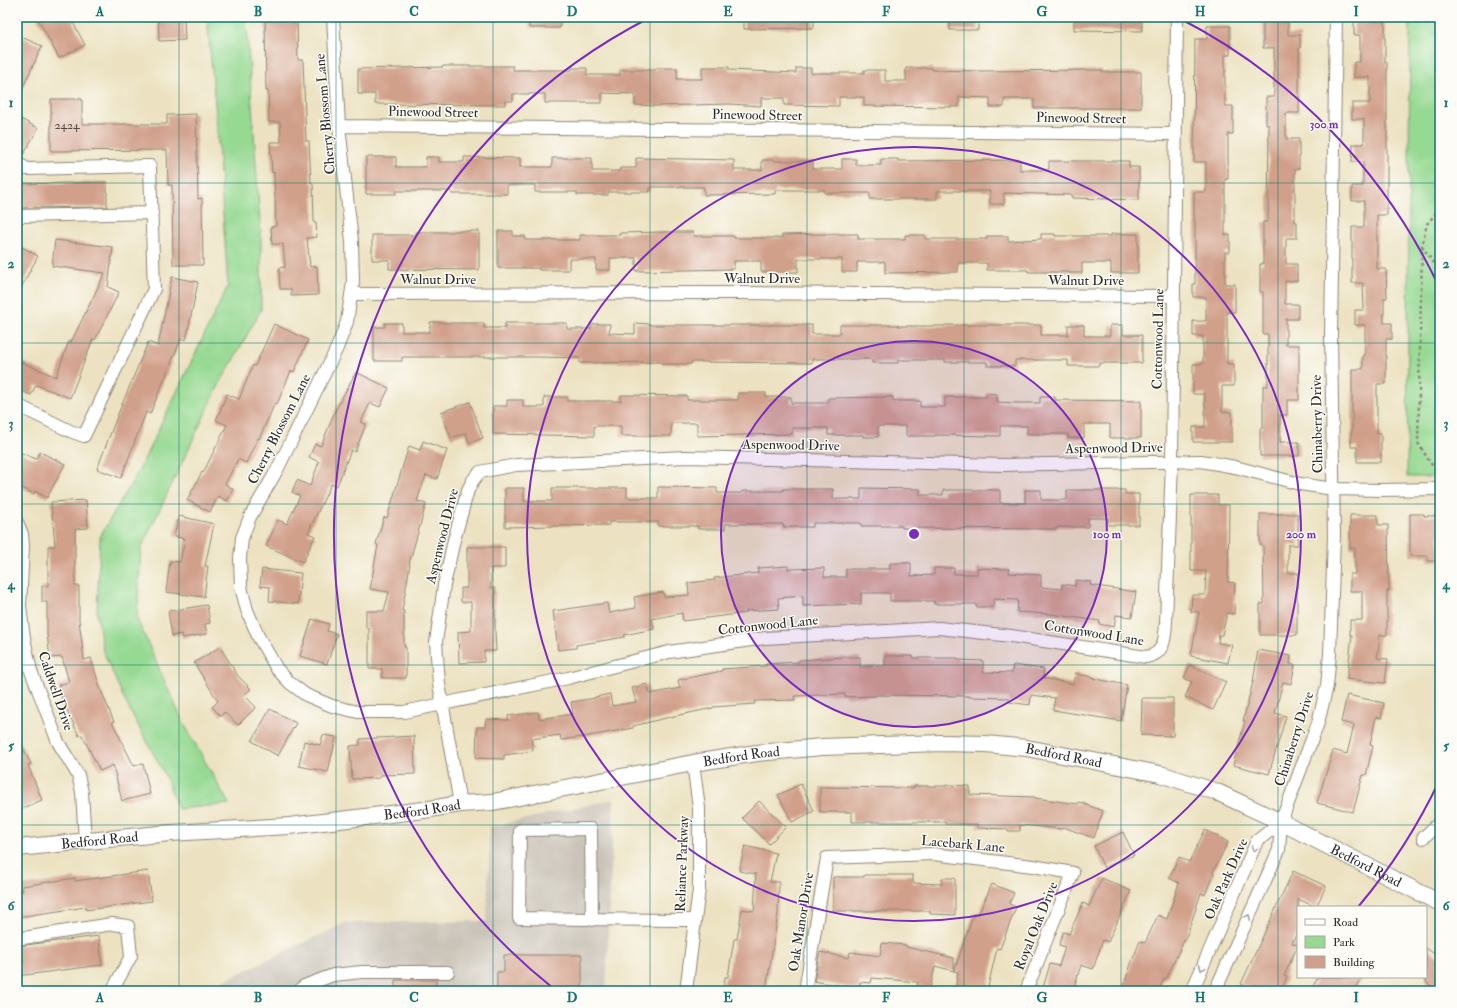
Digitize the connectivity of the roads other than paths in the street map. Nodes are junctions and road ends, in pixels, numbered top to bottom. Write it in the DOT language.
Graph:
graph roads {
  1 [pos="333,17"];
  2 [pos="1176,17"];
  3 [pos="1336,17"];
  4 [pos="339,126"];
  5 [pos="1176,134"];
  6 [pos="17,163"];
  7 [pos="152,213"];
  8 [pos="17,215"];
  9 [pos="351,294"];
  10 [pos="1173,296"];
  11 [pos="17,405"];
  12 [pos="1172,462"];
  13 [pos="1333,489"];
  14 [pos="1440,489"];
  15 [pos="17,522"];
  16 [pos="442,704"];
  17 [pos="693,763"];
  18 [pos="460,804"];
  19 [pos="1281,822"];
  20 [pos="1440,822"];
  21 [pos="1423,838"];
  22 [pos="85,841"];
  23 [pos="17,848"];
  24 [pos="827,858"];
  25 [pos="1073,873"];
  26 [pos="1440,903"];
  27 [pos="592,920"];
  28 [pos="695,920"];
  29 [pos="1221,925"];
  30 [pos="1241,933"];
  31 [pos="17,939"];
  32 [pos="448,972"];
  33 [pos="112,991"];
  34 [pos="299,991"];
  35 [pos="686,991"];
  36 [pos="805,991"];
  37 [pos="1026,991"];
  38 [pos="1192,991"];
  39 [pos="1215,991"];
  1 -- 4 [label="street, Cherry Blossom Lane"];
  2 -- 5 [label="street, Cottonwood Lane"];
  3 -- 13 [label="street, Chinaberry Drive"];
  4 -- 5 [label="street, Pinewood Street"];
  4 -- 9 [label="street, Cherry Blossom Lane"];
  5 -- 10 [label="street, Cottonwood Lane"];
  6 -- 7 [label="street"];
  7 -- 8 [label="street"];
  7 -- 11 [label="street"];
  9 -- 10 [label="street, Walnut Drive"];
  9 -- 16 [label="street, Cherry Blossom Lane"];
  10 -- 12 [label="street, Cottonwood Lane"];
  12 -- 13 [label="street, Aspenwood Drive"];
  12 -- 16 [label="street, Cottonwood Lane"];
  12 -- 16 [label="street, Aspenwood Drive"];
  13 -- 14 [label="street, Aspenwood Drive"];
  13 -- 19 [label="street, Chinaberry Drive"];
  15 -- 22 [label="street, Caldwell Drive"];
  16 -- 18 [label="street, Aspenwood Drive"];
  17 -- 18 [label="main road, Bedford Road"];
  17 -- 19 [label="main road, Bedford Road"];
  17 -- 28 [label="street, Reliance Parkway"];
  18 -- 22 [label="main road, Bedford Road"];
  19 -- 26 [label="main road, Bedford Road"];
  19 -- 29 [label="street, Oak Park Drive, one-way"];
  30 -- 19 [label="street, one-way"];
  20 -- 21 [label="street"];
  22 -- 23 [label="main road, Bedford Road"];
  24 -- 25 [label="street, Lacebark Lane"];
  24 -- 36 [label="street, Oak Manor Drive"];
  25 -- 37 [label="street, Royal Oak Drive"];
  27 -- 27 [label="street"];
  27 -- 28 [label="street"];
  28 -- 35 [label="street, Reliance Parkway"];
  29 -- 30 [label="street"];
  29 -- 38 [label="street, Oak Park Drive, one-way"];
  30 -- 39 [label="street"];
  31 -- 33 [label="street"];
  32 -- 34 [label="street"];
}
